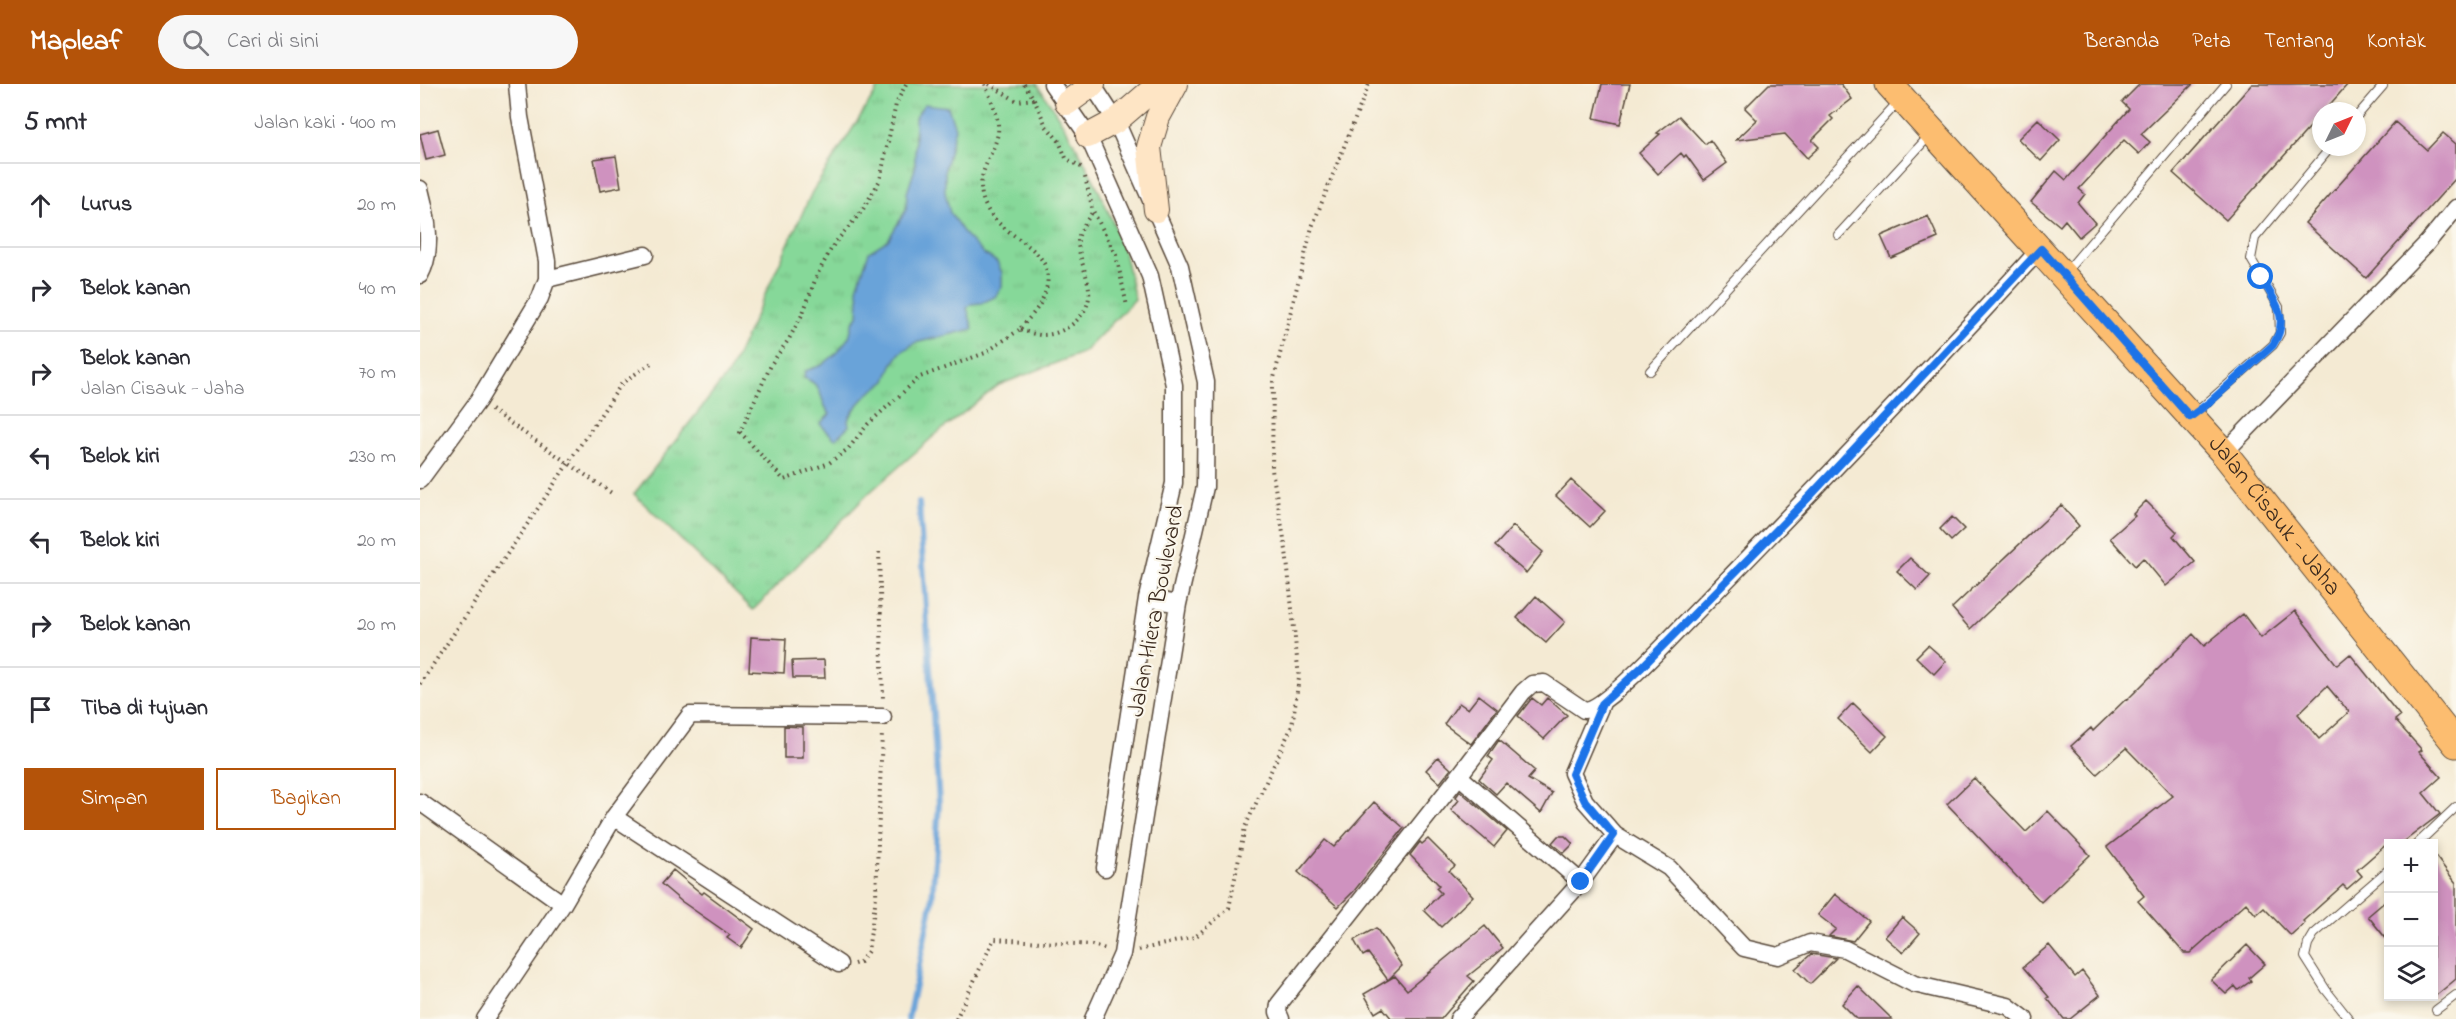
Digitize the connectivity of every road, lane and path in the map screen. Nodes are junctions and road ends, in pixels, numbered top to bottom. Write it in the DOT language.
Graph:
graph roads {
  1 [pos="518,84"];
  2 [pos="906,84"];
  3 [pos="987,84"];
  4 [pos="1024,84"];
  5 [pos="1093,84"];
  6 [pos="1159,84"];
  7 [pos="1176,84"];
  8 [pos="1368,84"];
  9 [pos="2226,84"];
  10 [pos="2383,86"];
  11 [pos="1895,91"];
  12 [pos="1059,93"];
  13 [pos="1034,99"];
  14 [pos="2366,106"];
  15 [pos="1116,121"];
  16 [pos="1932,133"];
  17 [pos="1088,136"];
  18 [pos="2323,156"];
  19 [pos="420,189"];
  20 [pos="2456,208"];
  21 [pos="1156,210"];
  22 [pos="1093,211"];
  23 [pos="1838,235"];
  24 [pos="2041,249"];
  25 [pos="645,255"];
  26 [pos="420,275"];
  27 [pos="2063,275"];
  28 [pos="547,279"];
  29 [pos="1127,306"];
  30 [pos="1019,330"];
  31 [pos="653,362"];
  32 [pos="1650,371"];
  33 [pos="478,401"];
  34 [pos="2190,417"];
  35 [pos="2224,453"];
  36 [pos="568,462"];
  37 [pos="420,480"];
  38 [pos="613,494"];
  39 [pos="879,552"];
  40 [pos="1147,598"];
  41 [pos="1178,604"];
  42 [pos="420,684"];
  43 [pos="1602,704"];
  44 [pos="883,717"];
  45 [pos="2456,744"];
  46 [pos="1459,776"];
  47 [pos="420,802"];
  48 [pos="2456,807"];
  49 [pos="614,817"];
  50 [pos="1614,835"];
  51 [pos="2421,839"];
  52 [pos="1105,868"];
  53 [pos="2384,873"];
  54 [pos="1581,882"];
  55 [pos="563,904"];
  56 [pos="1122,954"];
  57 [pos="839,964"];
  58 [pos="2456,995"];
  59 [pos="2436,1010"];
  60 [pos="485,1019"];
  61 [pos="956,1019"];
  62 [pos="1094,1019"];
  63 [pos="1281,1019"];
  64 [pos="1458,1019"];
  65 [pos="2025,1019"];
  66 [pos="2349,1019"];
  1 -- 28 [label="street"];
  2 -- 30 [label="path"];
  3 -- 13 [label="path"];
  3 -- 30 [label="path"];
  4 -- 13 [label="path"];
  5 -- 12 [label="main road"];
  5 -- 15 [label="street, Jalan Hiera Boulevard"];
  6 -- 15 [label="main road"];
  7 -- 21 [label="main road"];
  8 -- 56 [label="path"];
  9 -- 27 [label="lane"];
  10 -- 14 [label="lane"];
  11 -- 16 [label="main road, Jalan Cisauk - Jaha"];
  11 -- 32 [label="lane"];
  12 -- 17 [label="street, Jalan Hiera Boulevard"];
  13 -- 22 [label="path"];
  15 -- 17 [label="main road"];
  15 -- 21 [label="street, Jalan Hiera Boulevard"];
  16 -- 23 [label="lane"];
  16 -- 24 [label="main road, Jalan Cisauk - Jaha"];
  17 -- 40 [label="street, Jalan Hiera Boulevard"];
  18 -- 34 [label="lane"];
  19 -- 26 [label="street"];
  20 -- 35 [label="street"];
  21 -- 41 [label="street, Jalan Hiera Boulevard"];
  22 -- 29 [label="path"];
  22 -- 30 [label="path"];
  24 -- 27 [label="main road, Jalan Cisauk - Jaha"];
  24 -- 43 [label="street"];
  25 -- 28 [label="street"];
  27 -- 34 [label="main road, Jalan Cisauk - Jaha"];
  28 -- 33 [label="street"];
  31 -- 36 [label="path"];
  33 -- 36 [label="path"];
  33 -- 37 [label="street"];
  34 -- 35 [label="main road, Jalan Cisauk - Jaha"];
  35 -- 45 [label="main road, Jalan Cisauk - Jaha"];
  36 -- 38 [label="path"];
  36 -- 42 [label="path"];
  39 -- 44 [label="path"];
  40 -- 41 [label="street"];
  40 -- 52 [label="street, Jalan Hiera Boulevard"];
  41 -- 56 [label="street, Jalan Hiera Boulevard"];
  43 -- 46 [label="street"];
  43 -- 50 [label="street"];
  44 -- 49 [label="street"];
  44 -- 57 [label="path"];
  46 -- 54 [label="street"];
  46 -- 63 [label="street"];
  47 -- 55 [label="street"];
  48 -- 51 [label="lane"];
  49 -- 55 [label="street"];
  49 -- 57 [label="street"];
  50 -- 54 [label="street"];
  50 -- 65 [label="street"];
  53 -- 66 [label="lane"];
  54 -- 64 [label="street"];
  55 -- 60 [label="street"];
  56 -- 61 [label="path"];
  56 -- 62 [label="street, Jalan Hiera Boulevard"];
  58 -- 59 [label="lane"];
}
